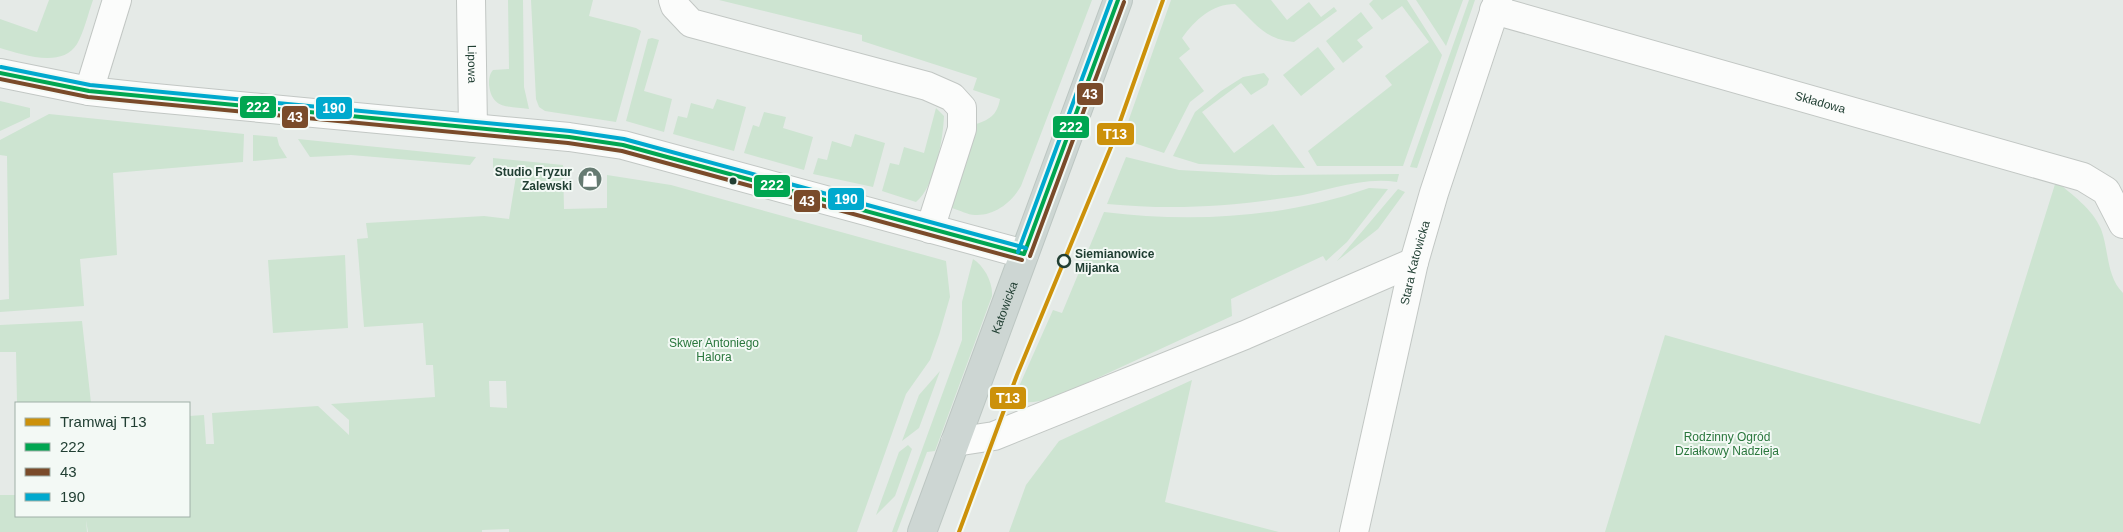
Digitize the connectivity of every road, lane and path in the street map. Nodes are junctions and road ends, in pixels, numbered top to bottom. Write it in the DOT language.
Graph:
graph roads {
  1 [pos="117,0"];
  2 [pos="471,0"];
  3 [pos="674,0"];
  4 [pos="1118,0"];
  5 [pos="1496,5"];
  6 [pos="0,73"];
  7 [pos="89,90"];
  8 [pos="473,128"];
  9 [pos="2123,224"];
  10 [pos="930,229"];
  11 [pos="1024,254"];
  12 [pos="1414,262"];
  13 [pos="955,442"];
  14 [pos="922,532"];
  15 [pos="1354,532"];
  1 -- 7 [label="street"];
  2 -- 8 [label="street, Lipowa"];
  3 -- 10 [label="street"];
  4 -- 11 [label="main road, Katowicka"];
  5 -- 9 [label="street, Składowa"];
  5 -- 12 [label="street, Stara Katowicka"];
  6 -- 7 [label="street"];
  7 -- 8 [label="street"];
  8 -- 10 [label="street"];
  10 -- 11 [label="street"];
  11 -- 13 [label="main road, Katowicka"];
  12 -- 13 [label="street"];
  12 -- 15 [label="street, Stara Katowicka"];
  13 -- 14 [label="main road, Katowicka"];
}
